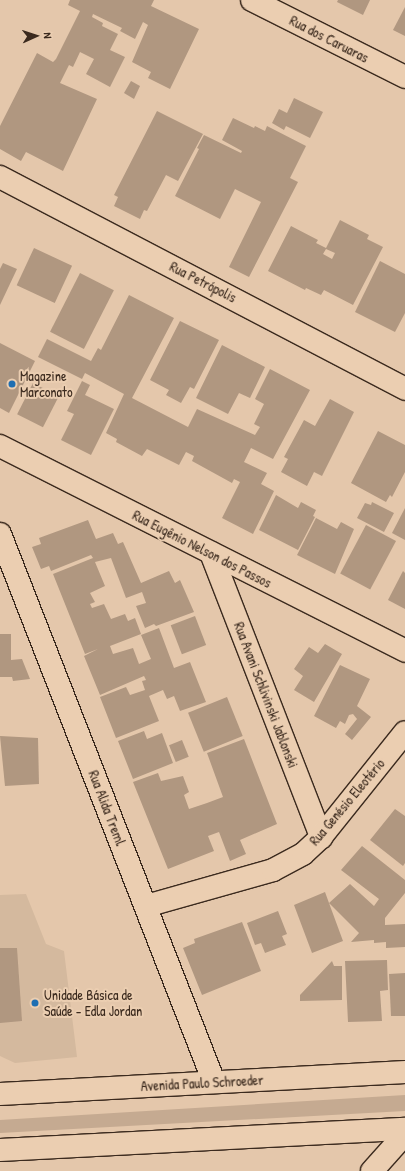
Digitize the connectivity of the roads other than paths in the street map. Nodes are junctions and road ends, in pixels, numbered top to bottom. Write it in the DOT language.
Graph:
graph roads {
  1 [pos="252,0"];
  2 [pos="405,77"];
  3 [pos="0,177"];
  4 [pos="405,389"];
  5 [pos="0,446"];
  6 [pos="0,534"];
  7 [pos="211,553"];
  8 [pos="405,652"];
  9 [pos="405,732"];
  10 [pos="321,837"];
  11 [pos="146,906"];
  12 [pos="405,1072"];
  13 [pos="214,1082"];
  14 [pos="0,1094"];
  15 [pos="405,1129"];
  16 [pos="405,1134"];
  17 [pos="0,1150"];
  18 [pos="372,1171"];
  1 -- 2 [label="street, Rua dos Caruaras"];
  3 -- 4 [label="street, Rua Petrópolis"];
  5 -- 7 [label="street, Rua Eugênio Nelson dos Passos"];
  6 -- 11 [label="street, Rua Alida Treml"];
  7 -- 8 [label="street, Rua Eugênio Nelson dos Passos"];
  7 -- 10 [label="street, Rua Avani Schlivinski Jablonski"];
  9 -- 10 [label="street, Rua Genésio Eleotério"];
  10 -- 11 [label="street, Rua Genésio Eleotério"];
  11 -- 13 [label="street, Rua Alida Treml"];
  12 -- 13 [label="street, Avenida Paulo Schroeder"];
  13 -- 14 [label="street, Avenida Paulo Schroeder"];
  15 -- 17 [label="street"];
  16 -- 18 [label="street"];
}
